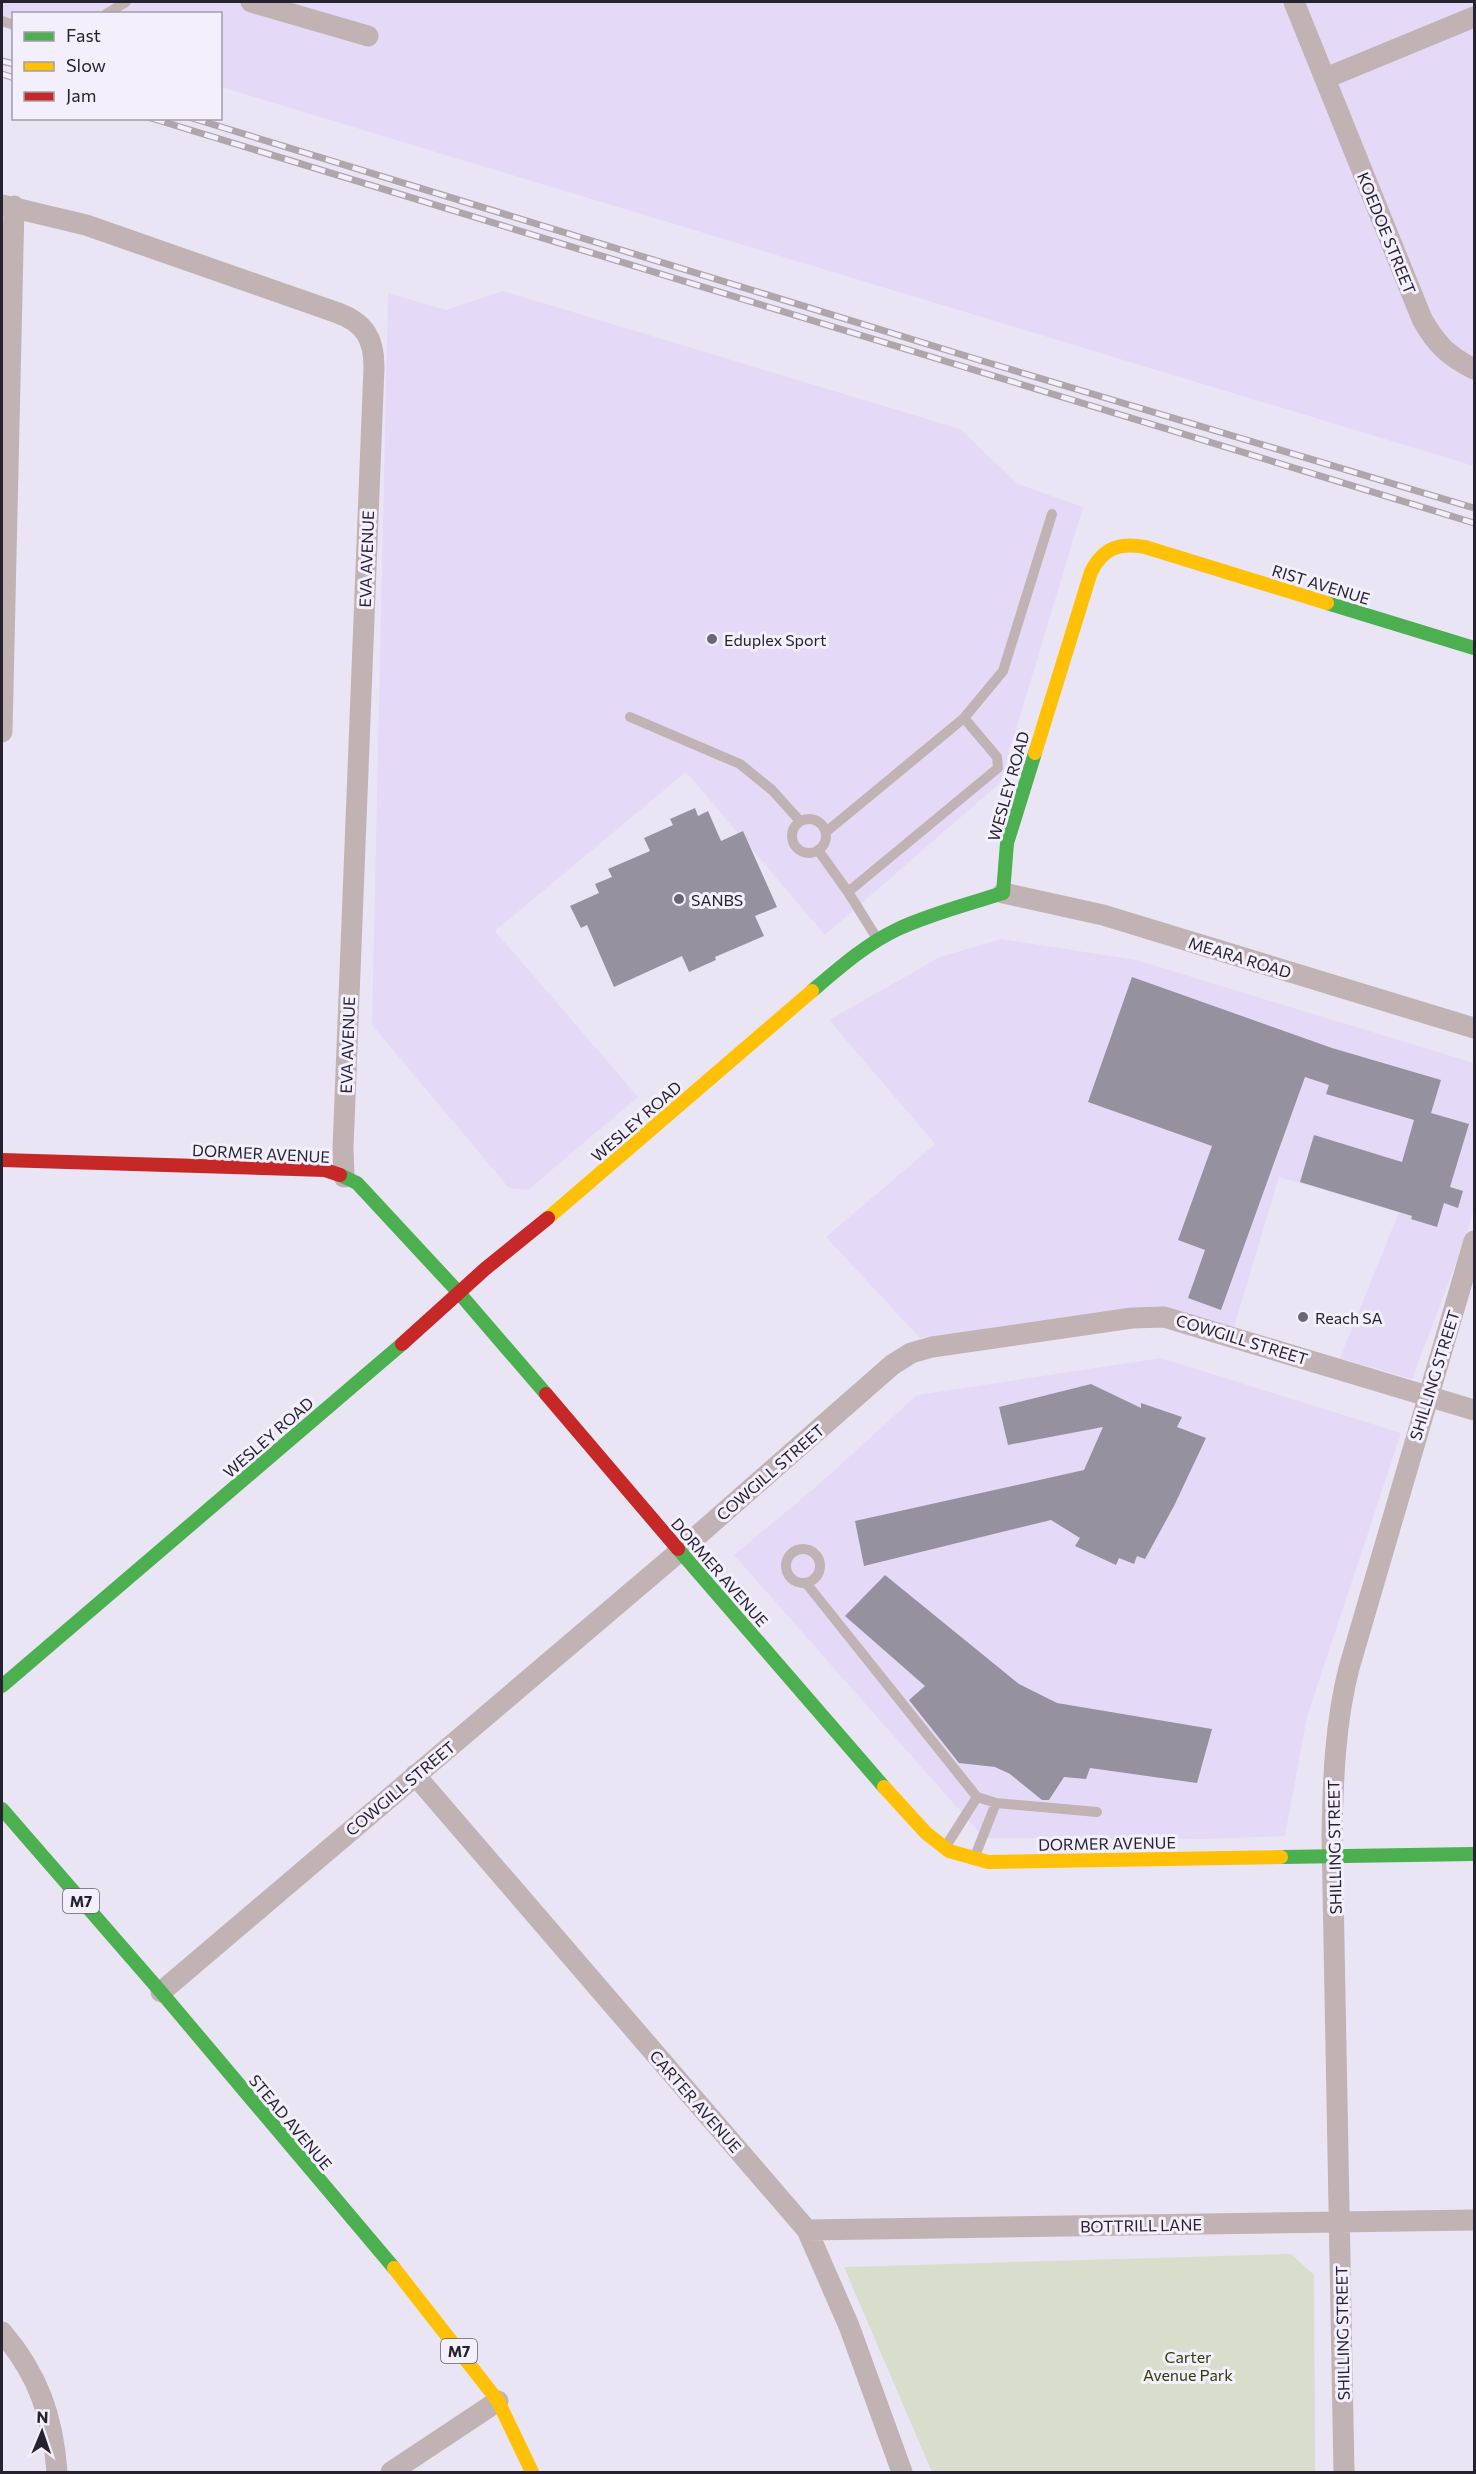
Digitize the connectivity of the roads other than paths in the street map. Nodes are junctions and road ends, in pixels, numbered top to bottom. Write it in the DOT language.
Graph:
graph roads {
  1 [pos="126,2"];
  2 [pos="250,2"];
  3 [pos="1294,2"];
  4 [pos="109,12"];
  5 [pos="1474,17"];
  6 [pos="368,36"];
  7 [pos="1326,78"];
  8 [pos="8,206"];
  9 [pos="1474,369"];
  10 [pos="1052,514"];
  11 [pos="1158,551"];
  12 [pos="1474,648"];
  13 [pos="630,717"];
  14 [pos="964,718"];
  15 [pos="2,732"];
  16 [pos="800,821"];
  17 [pos="826,831"];
  18 [pos="818,850"];
  19 [pos="849,892"];
  20 [pos="1003,893"];
  21 [pos="878,940"];
  22 [pos="1474,1028"];
  23 [pos="2,1160"];
  24 [pos="344,1177"];
  25 [pos="1474,1242"];
  26 [pos="460,1294"];
  27 [pos="1428,1396"];
  28 [pos="1474,1410"];
  29 [pos="680,1551"];
  30 [pos="806,1583"];
  31 [pos="2,1686"];
  32 [pos="415,1775"];
  33 [pos="977,1797"];
  34 [pos="996,1803"];
  35 [pos="2,1809"];
  36 [pos="1097,1812"];
  37 [pos="944,1848"];
  38 [pos="1474,1854"];
  39 [pos="1333,1855"];
  40 [pos="974,1859"];
  41 [pos="161,1992"];
  42 [pos="1474,2220"];
  43 [pos="1340,2222"];
  44 [pos="807,2230"];
  45 [pos="2,2332"];
  46 [pos="498,2401"];
  47 [pos="57,2472"];
  48 [pos="391,2472"];
  49 [pos="532,2472"];
  50 [pos="902,2472"];
  51 [pos="1344,2472"];
  1 -- 4 [label="lane"];
  2 -- 6 [label="street"];
  3 -- 7 [label="street, KOEDOE STREET"];
  5 -- 7 [label="street"];
  7 -- 9 [label="street, KOEDOE STREET"];
  8 -- 15 [label="street"];
  8 -- 24 [label="street, EVA AVENUE"];
  10 -- 14 [label="lane"];
  11 -- 12 [label="street, RIST AVENUE"];
  11 -- 20 [label="street, WESLEY ROAD"];
  13 -- 16 [label="lane"];
  14 -- 17 [label="lane"];
  14 -- 19 [label="lane"];
  16 -- 17 [label="lane"];
  16 -- 18 [label="lane"];
  17 -- 18 [label="lane"];
  18 -- 19 [label="lane"];
  19 -- 21 [label="lane"];
  20 -- 21 [label="street, WESLEY ROAD"];
  20 -- 22 [label="street, MEARA ROAD"];
  21 -- 26 [label="street, WESLEY ROAD"];
  23 -- 24 [label="street, DORMER AVENUE"];
  24 -- 26 [label="street, DORMER AVENUE"];
  25 -- 27 [label="street, SHILLING STREET"];
  26 -- 29 [label="street, DORMER AVENUE"];
  26 -- 31 [label="street, WESLEY ROAD"];
  27 -- 28 [label="street, COWGILL STREET"];
  27 -- 29 [label="street, COWGILL STREET"];
  27 -- 39 [label="street, SHILLING STREET"];
  29 -- 32 [label="street, COWGILL STREET"];
  29 -- 37 [label="street, DORMER AVENUE"];
  30 -- 33 [label="lane"];
  32 -- 41 [label="street, COWGILL STREET"];
  32 -- 44 [label="street, CARTER AVENUE"];
  33 -- 34 [label="lane"];
  33 -- 37 [label="lane"];
  34 -- 36 [label="lane"];
  34 -- 40 [label="lane"];
  35 -- 41 [label="street, STEAD AVENUE / M7"];
  37 -- 40 [label="street, DORMER AVENUE"];
  38 -- 39 [label="street, DORMER AVENUE"];
  39 -- 40 [label="street, DORMER AVENUE"];
  39 -- 43 [label="street, SHILLING STREET"];
  41 -- 46 [label="street, STEAD AVENUE / M7"];
  42 -- 43 [label="street, BOTTRILL LANE"];
  43 -- 44 [label="street, BOTTRILL LANE"];
  43 -- 51 [label="street, SHILLING STREET"];
  44 -- 50 [label="street, CARTER AVENUE"];
  45 -- 47 [label="street"];
  46 -- 48 [label="street"];
  46 -- 49 [label="street, STEAD AVENUE / M7"];
}
